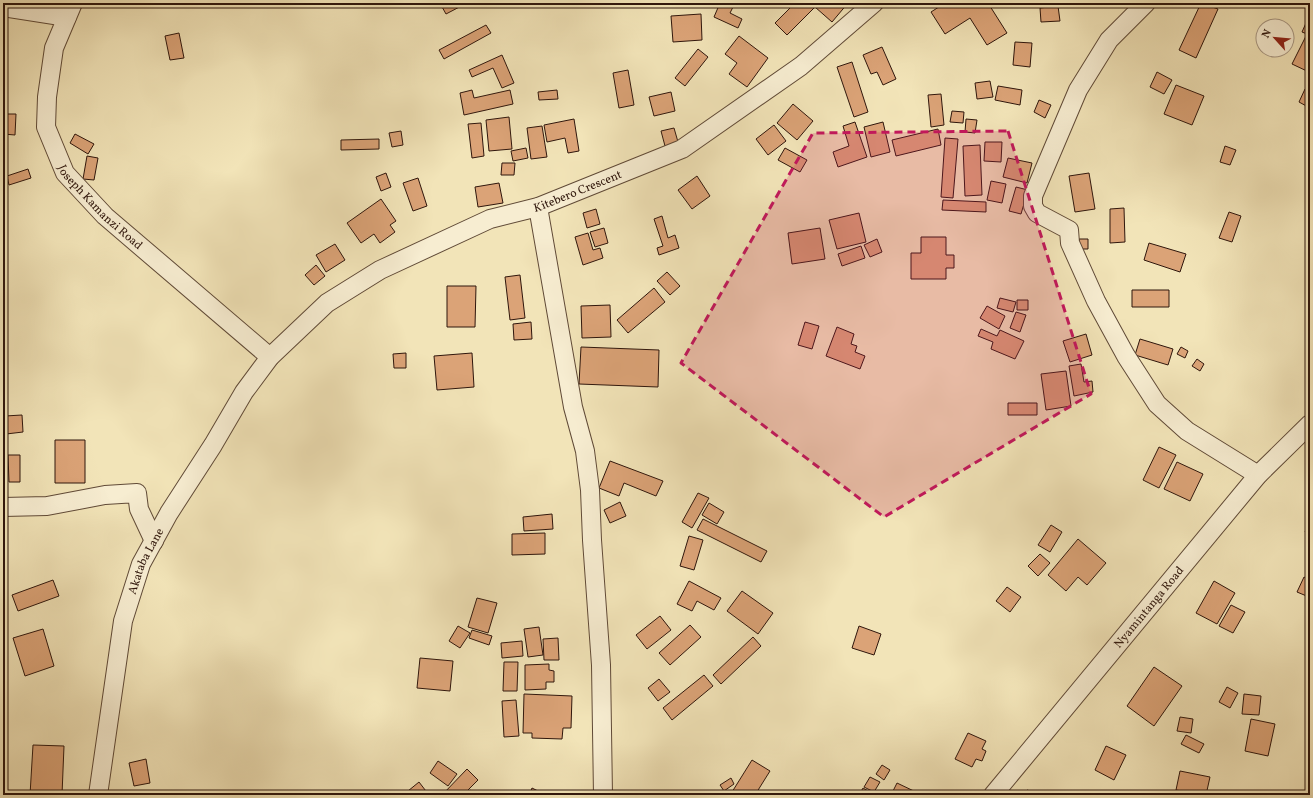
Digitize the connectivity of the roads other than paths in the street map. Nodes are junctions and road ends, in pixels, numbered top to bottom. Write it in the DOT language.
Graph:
graph roads {
  1 [pos="874,3"];
  2 [pos="1146,3"];
  3 [pos="3,7"];
  4 [pos="70,10"];
  5 [pos="538,206"];
  6 [pos="270,357"];
  7 [pos="1310,424"];
  8 [pos="1258,475"];
  9 [pos="3,507"];
  10 [pos="154,541"];
  11 [pos="98,795"];
  12 [pos="603,795"];
  13 [pos="993,795"];
  1 -- 5 [label="street, Kitebero Crescent"];
  2 -- 8 [label="street"];
  3 -- 4 [label="street"];
  4 -- 6 [label="street, Joseph Kamanzi Road"];
  5 -- 6 [label="street, Kitebero Crescent"];
  5 -- 12 [label="street"];
  6 -- 10 [label="street, Akataba Lane"];
  7 -- 8 [label="street, Nyamintanga Road"];
  8 -- 13 [label="street, Nyamintanga Road"];
  9 -- 10 [label="street"];
  10 -- 11 [label="street, Akataba Lane"];
}
